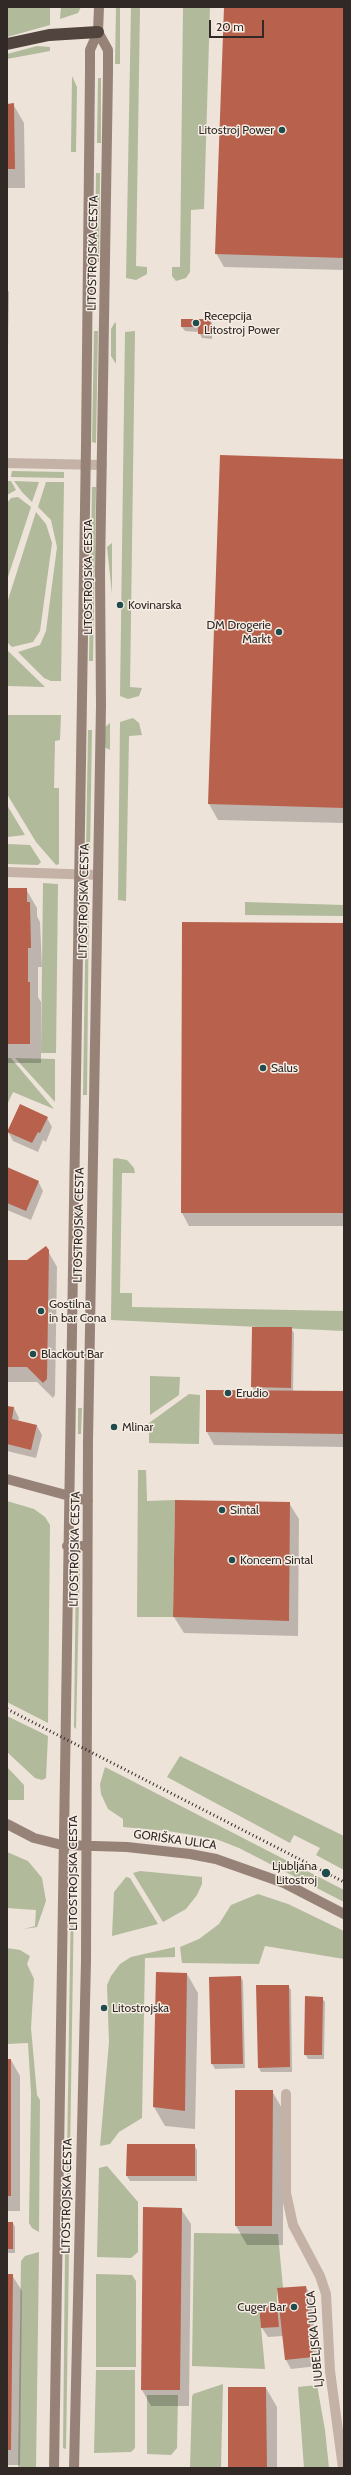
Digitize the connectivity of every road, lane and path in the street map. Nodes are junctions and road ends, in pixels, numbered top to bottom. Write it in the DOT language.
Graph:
graph roads {
  1 [pos="99,7"];
  2 [pos="98,32"];
  3 [pos="7,44"];
  4 [pos="89,157"];
  5 [pos="107,158"];
  6 [pos="7,463"];
  7 [pos="86,464"];
  8 [pos="102,465"];
  9 [pos="7,872"];
  10 [pos="78,874"];
  11 [pos="98,875"];
  12 [pos="7,1479"];
  13 [pos="68,1496"];
  14 [pos="88,1501"];
  15 [pos="67,1546"];
  16 [pos="87,1546"];
  17 [pos="7,1824"];
  18 [pos="62,1845"];
  19 [pos="86,1847"];
  20 [pos="344,1914"];
  21 [pos="286,2094"];
  22 [pos="54,2468"];
  23 [pos="74,2468"];
  24 [pos="343,2468"];
  1 -- 2 [label="main road, LITOSTROJSKA CESTA"];
  2 -- 3 [label="highway"];
  2 -- 4 [label="main road, LITOSTROJSKA CESTA"];
  2 -- 5 [label="main road, LITOSTROJSKA CESTA"];
  4 -- 5 [label="main road"];
  4 -- 7 [label="main road, LITOSTROJSKA CESTA"];
  5 -- 8 [label="main road, LITOSTROJSKA CESTA"];
  6 -- 7 [label="street"];
  7 -- 8 [label="street"];
  7 -- 10 [label="main road, LITOSTROJSKA CESTA"];
  8 -- 11 [label="main road, LITOSTROJSKA CESTA"];
  9 -- 10 [label="street"];
  10 -- 11 [label="street"];
  10 -- 13 [label="main road, LITOSTROJSKA CESTA"];
  11 -- 14 [label="main road, LITOSTROJSKA CESTA"];
  12 -- 13 [label="main road"];
  13 -- 14 [label="main road"];
  13 -- 15 [label="main road, LITOSTROJSKA CESTA"];
  14 -- 16 [label="main road, LITOSTROJSKA CESTA"];
  15 -- 16 [label="main road"];
  15 -- 18 [label="main road, LITOSTROJSKA CESTA"];
  16 -- 19 [label="main road, LITOSTROJSKA CESTA"];
  17 -- 18 [label="main road, GORIŠKA ULICA"];
  18 -- 19 [label="main road, GORIŠKA ULICA"];
  18 -- 22 [label="main road, LITOSTROJSKA CESTA"];
  19 -- 20 [label="main road, GORIŠKA ULICA"];
  19 -- 23 [label="main road, LITOSTROJSKA CESTA"];
  21 -- 24 [label="street, LJUBELJSKA ULICA"];
}
